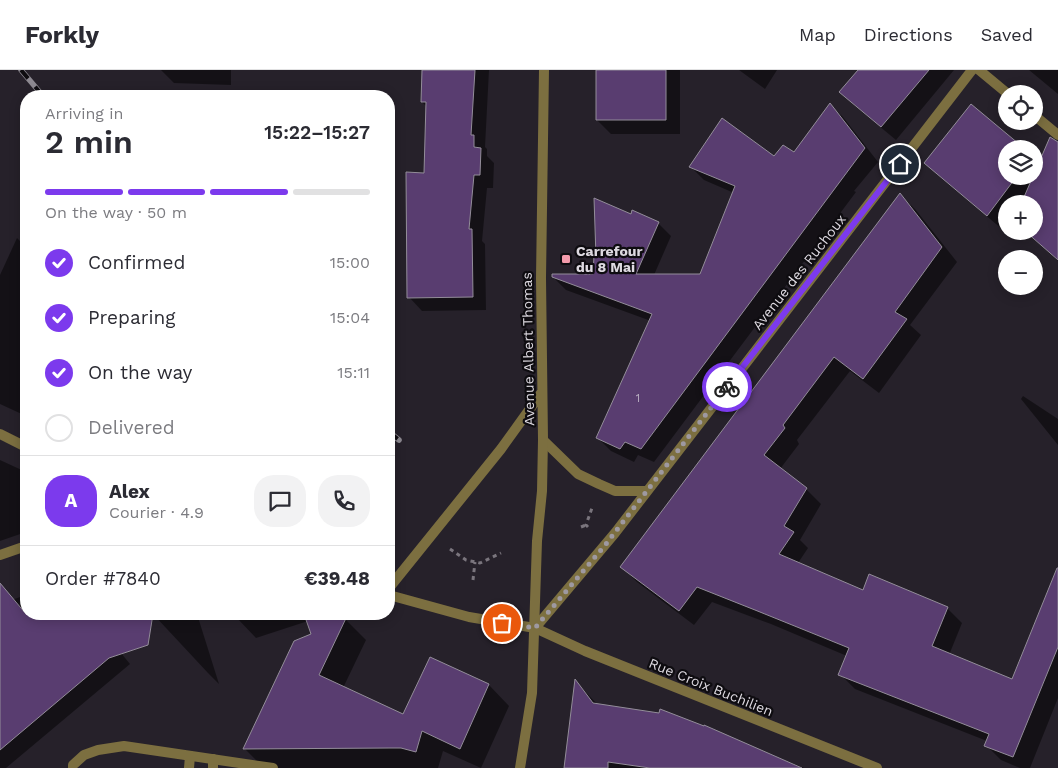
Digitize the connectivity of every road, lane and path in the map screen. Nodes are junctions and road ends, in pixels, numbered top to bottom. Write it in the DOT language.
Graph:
graph roads {
  1 [pos="544,70"];
  2 [pos="972,70"];
  3 [pos="979,70"];
  4 [pos="998,86"];
  5 [pos="1043,122"];
  6 [pos="1058,135"];
  7 [pos="542,392"];
  8 [pos="0,434"];
  9 [pos="543,440"];
  10 [pos="20,444"];
  11 [pos="647,491"];
  12 [pos="594,502"];
  13 [pos="586,525"];
  14 [pos="581,527"];
  15 [pos="591,531"];
  16 [pos="432,536"];
  17 [pos="20,548"];
  18 [pos="501,553"];
  19 [pos="0,555"];
  20 [pos="475,562"];
  21 [pos="473,580"];
  22 [pos="395,581"];
  23 [pos="395,597"];
  24 [pos="535,628"];
  25 [pos="190,756"];
  26 [pos="213,764"];
  27 [pos="73,768"];
  28 [pos="189,768"];
  29 [pos="273,768"];
  30 [pos="520,768"];
  31 [pos="877,768"];
  1 -- 7 [label="street, Avenue Albert Thomas"];
  2 -- 11 [label="street, Avenue des Ruchoux"];
  3 -- 4 [label="street"];
  5 -- 6 [label="street"];
  7 -- 9 [label="street, Avenue Albert Thomas"];
  7 -- 16 [label="street"];
  8 -- 10 [label="street"];
  9 -- 11 [label="street"];
  9 -- 24 [label="street, Avenue Albert Thomas"];
  11 -- 24 [label="street, Avenue des Ruchoux"];
  12 -- 13 [label="path"];
  13 -- 14 [label="path"];
  13 -- 15 [label="path"];
  16 -- 20 [label="path"];
  16 -- 22 [label="street"];
  17 -- 19 [label="street"];
  18 -- 20 [label="path"];
  20 -- 21 [label="path"];
  23 -- 24 [label="street, Rue Croix Buchilien"];
  24 -- 30 [label="street, Avenue Albert Thomas"];
  24 -- 31 [label="street, Rue Croix Buchilien"];
  25 -- 26 [label="street"];
  25 -- 27 [label="street"];
  25 -- 28 [label="street"];
  26 -- 29 [label="street"];
}
